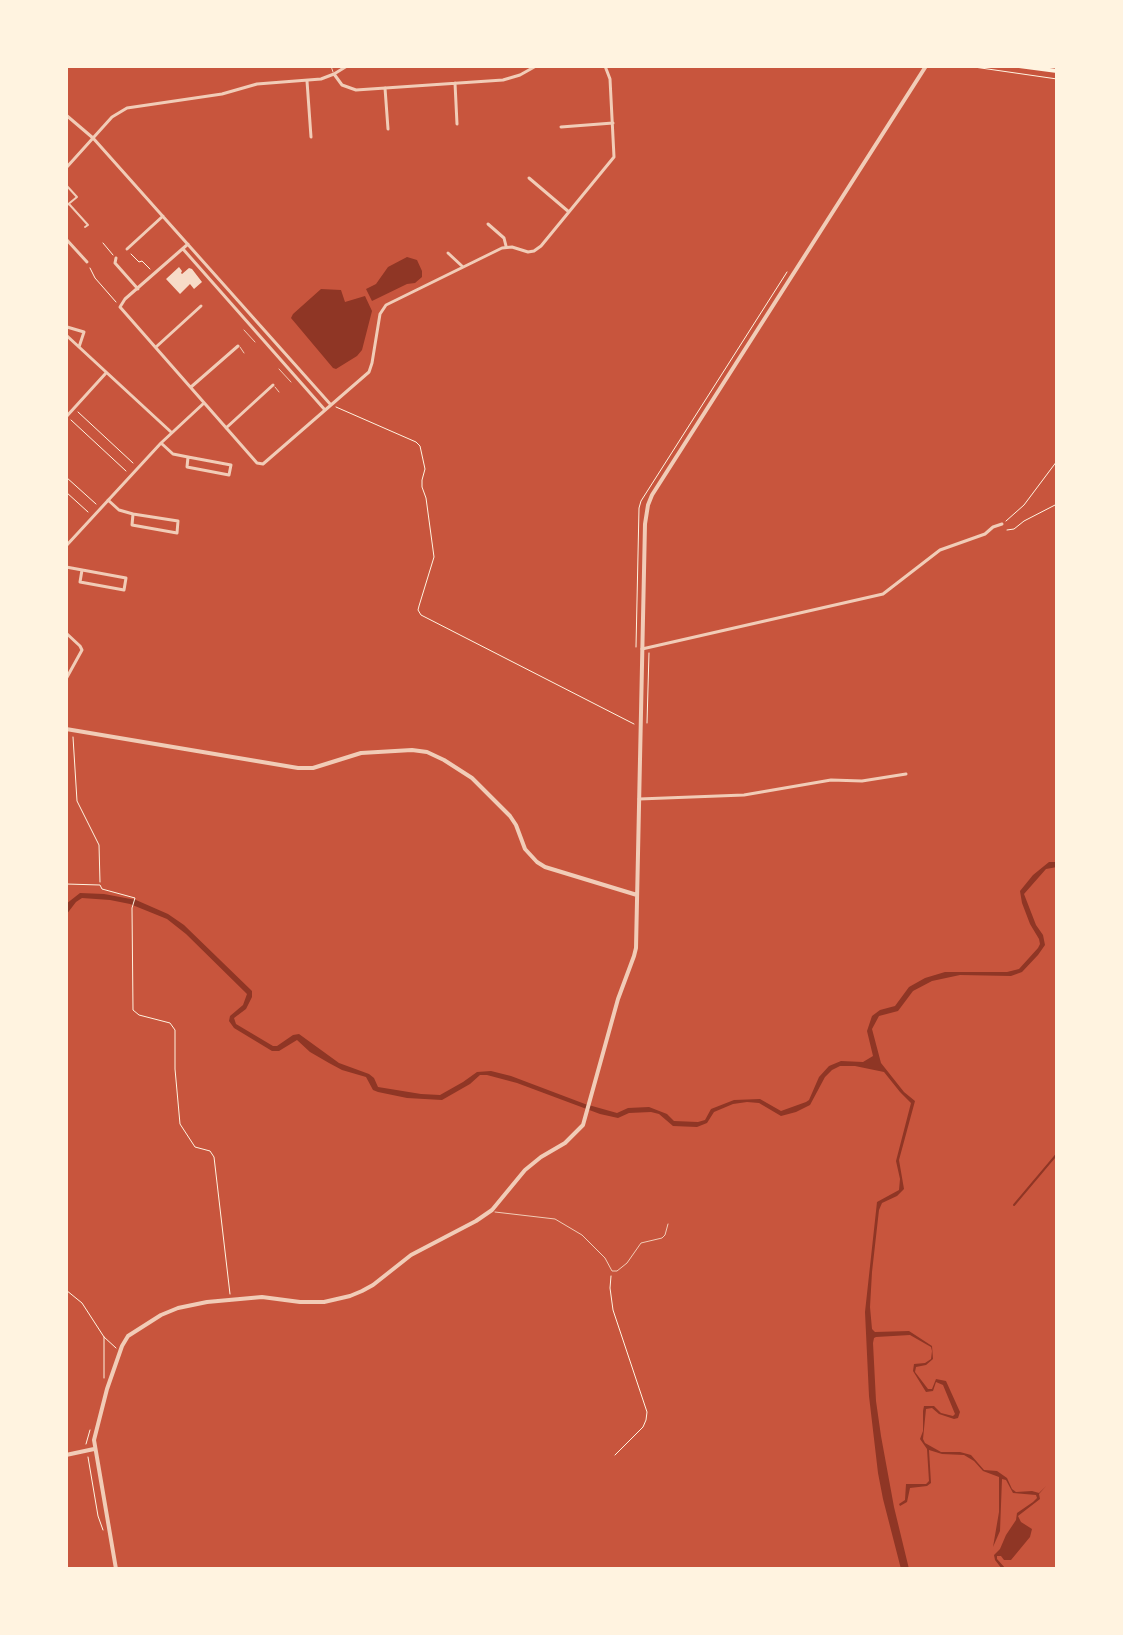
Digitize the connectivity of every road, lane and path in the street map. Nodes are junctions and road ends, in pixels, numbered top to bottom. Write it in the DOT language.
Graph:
graph roads {
  1 [pos="331,66"];
  2 [pos="347,66"];
  3 [pos="536,66"];
  4 [pos="605,66"];
  5 [pos="926,66"];
  6 [pos="967,66"];
  7 [pos="1019,66"];
  8 [pos="1057,71"];
  9 [pos="334,74"];
  10 [pos="1057,79"];
  11 [pos="307,81"];
  12 [pos="455,83"];
  13 [pos="385,88"];
  14 [pos="66,115"];
  15 [pos="613,123"];
  16 [pos="457,124"];
  17 [pos="561,127"];
  18 [pos="388,129"];
  19 [pos="311,137"];
  20 [pos="93,138"];
  21 [pos="66,168"];
  22 [pos="529,178"];
  23 [pos="66,185"];
  24 [pos="68,205"];
  25 [pos="569,212"];
  26 [pos="163,216"];
  27 [pos="488,224"];
  28 [pos="85,227"];
  29 [pos="75,237"];
  30 [pos="67,240"];
  31 [pos="103,243"];
  32 [pos="188,244"];
  33 [pos="506,246"];
  34 [pos="127,249"];
  35 [pos="183,249"];
  36 [pos="448,253"];
  37 [pos="116,258"];
  38 [pos="87,262"];
  39 [pos="463,267"];
  40 [pos="154,274"];
  41 [pos="138,289"];
  42 [pos="201,306"];
  43 [pos="120,307"];
  44 [pos="66,329"];
  45 [pos="244,330"];
  46 [pos="255,330"];
  47 [pos="66,335"];
  48 [pos="249,335"];
  49 [pos="255,342"];
  50 [pos="237,345"];
  51 [pos="79,347"];
  52 [pos="156,347"];
  53 [pos="244,353"];
  54 [pos="279,369"];
  55 [pos="291,371"];
  56 [pos="107,372"];
  57 [pos="285,376"];
  58 [pos="717,381"];
  59 [pos="291,382"];
  60 [pos="272,385"];
  61 [pos="191,387"];
  62 [pos="279,392"];
  63 [pos="204,403"];
  64 [pos="331,405"];
  65 [pos="74,409"];
  66 [pos="325,410"];
  67 [pos="67,415"];
  68 [pos="226,428"];
  69 [pos="171,432"];
  70 [pos="161,443"];
  71 [pos="188,457"];
  72 [pos="1057,461"];
  73 [pos="138,468"];
  74 [pos="131,475"];
  75 [pos="66,477"];
  76 [pos="66,492"];
  77 [pos="108,500"];
  78 [pos="1057,504"];
  79 [pos="101,508"];
  80 [pos="133,514"];
  81 [pos="93,517"];
  82 [pos="1002,524"];
  83 [pos="66,546"];
  84 [pos="66,567"];
  85 [pos="82,570"];
  86 [pos="66,633"];
  87 [pos="650,646"];
  88 [pos="642,649"];
  89 [pos="66,679"];
  90 [pos="640,725"];
  91 [pos="66,729"];
  92 [pos="73,730"];
  93 [pos="906,774"];
  94 [pos="639,799"];
  95 [pos="66,884"];
  96 [pos="100,885"];
  97 [pos="637,895"];
  98 [pos="492,1210"];
  99 [pos="668,1224"];
  100 [pos="612,1271"];
  101 [pos="66,1290"];
  102 [pos="231,1299"];
  103 [pos="104,1337"];
  104 [pos="120,1350"];
  105 [pos="105,1377"];
  106 [pos="92,1426"];
  107 [pos="94,1449"];
  108 [pos="87,1451"];
  109 [pos="66,1455"];
  110 [pos="615,1455"];
  111 [pos="104,1535"];
  112 [pos="116,1569"];
  1 -- 9 [label="lane"];
  2 -- 9 [label="street"];
  3 -- 12 [label="street"];
  4 -- 15 [label="street"];
  5 -- 88 [label="street"];
  6 -- 10 [label="path"];
  7 -- 8 [label="main road"];
  9 -- 11 [label="street"];
  9 -- 13 [label="street"];
  11 -- 19 [label="street"];
  11 -- 20 [label="street"];
  12 -- 13 [label="street"];
  12 -- 16 [label="street"];
  13 -- 18 [label="street"];
  14 -- 20 [label="street"];
  15 -- 17 [label="street"];
  15 -- 25 [label="street"];
  20 -- 21 [label="street"];
  20 -- 26 [label="street"];
  22 -- 25 [label="street"];
  23 -- 24 [label="street"];
  24 -- 28 [label="street"];
  25 -- 33 [label="street"];
  26 -- 32 [label="street"];
  26 -- 34 [label="street"];
  27 -- 33 [label="street"];
  29 -- 30 [label="street"];
  30 -- 38 [label="street"];
  31 -- 37 [label="path"];
  32 -- 35 [label="street"];
  32 -- 64 [label="street"];
  33 -- 39 [label="street"];
  34 -- 40 [label="path"];
  35 -- 40 [label="street"];
  35 -- 46 [label="street"];
  36 -- 39 [label="street"];
  37 -- 41 [label="street"];
  38 -- 43 [label="path"];
  39 -- 64 [label="street"];
  40 -- 41 [label="street"];
  41 -- 43 [label="street"];
  42 -- 52 [label="street"];
  43 -- 52 [label="street"];
  44 -- 51 [label="street"];
  45 -- 48 [label="lane"];
  46 -- 48 [label="lane"];
  46 -- 55 [label="street"];
  47 -- 51 [label="street"];
  48 -- 49 [label="lane"];
  50 -- 53 [label="lane"];
  50 -- 61 [label="street"];
  51 -- 56 [label="street"];
  52 -- 61 [label="street"];
  54 -- 57 [label="lane"];
  55 -- 57 [label="lane"];
  55 -- 66 [label="street"];
  56 -- 65 [label="street"];
  56 -- 69 [label="street"];
  57 -- 59 [label="lane"];
  58 -- 88 [label="path"];
  60 -- 62 [label="lane"];
  60 -- 68 [label="street"];
  61 -- 63 [label="street"];
  63 -- 68 [label="street"];
  63 -- 69 [label="street"];
  64 -- 66 [label="street"];
  64 -- 90 [label="path"];
  65 -- 67 [label="street"];
  65 -- 73 [label="path"];
  66 -- 68 [label="street"];
  67 -- 74 [label="path"];
  69 -- 70 [label="street"];
  70 -- 71 [label="street"];
  70 -- 73 [label="street"];
  71 -- 71 [label="street"];
  72 -- 82 [label="path"];
  73 -- 74 [label="street"];
  74 -- 77 [label="street"];
  75 -- 79 [label="path"];
  76 -- 81 [label="path"];
  77 -- 79 [label="street"];
  77 -- 80 [label="street"];
  78 -- 82 [label="path"];
  79 -- 81 [label="street"];
  80 -- 80 [label="street"];
  81 -- 83 [label="street"];
  82 -- 87 [label="street"];
  84 -- 85 [label="street"];
  85 -- 85 [label="street"];
  86 -- 89 [label="street"];
  87 -- 88 [label="street"];
  87 -- 90 [label="path"];
  88 -- 90 [label="street"];
  90 -- 94 [label="street"];
  91 -- 92 [label="street"];
  92 -- 96 [label="path"];
  92 -- 97 [label="street"];
  93 -- 94 [label="street"];
  94 -- 97 [label="street"];
  95 -- 96 [label="path"];
  96 -- 102 [label="path"];
  97 -- 98 [label="street"];
  98 -- 100 [label="lane"];
  98 -- 102 [label="street"];
  99 -- 100 [label="lane"];
  100 -- 110 [label="path"];
  101 -- 103 [label="path"];
  102 -- 104 [label="street"];
  103 -- 104 [label="path"];
  103 -- 105 [label="path"];
  104 -- 107 [label="street"];
  106 -- 108 [label="path"];
  107 -- 108 [label="street"];
  107 -- 112 [label="street"];
  108 -- 109 [label="street"];
  108 -- 111 [label="path"];
}
